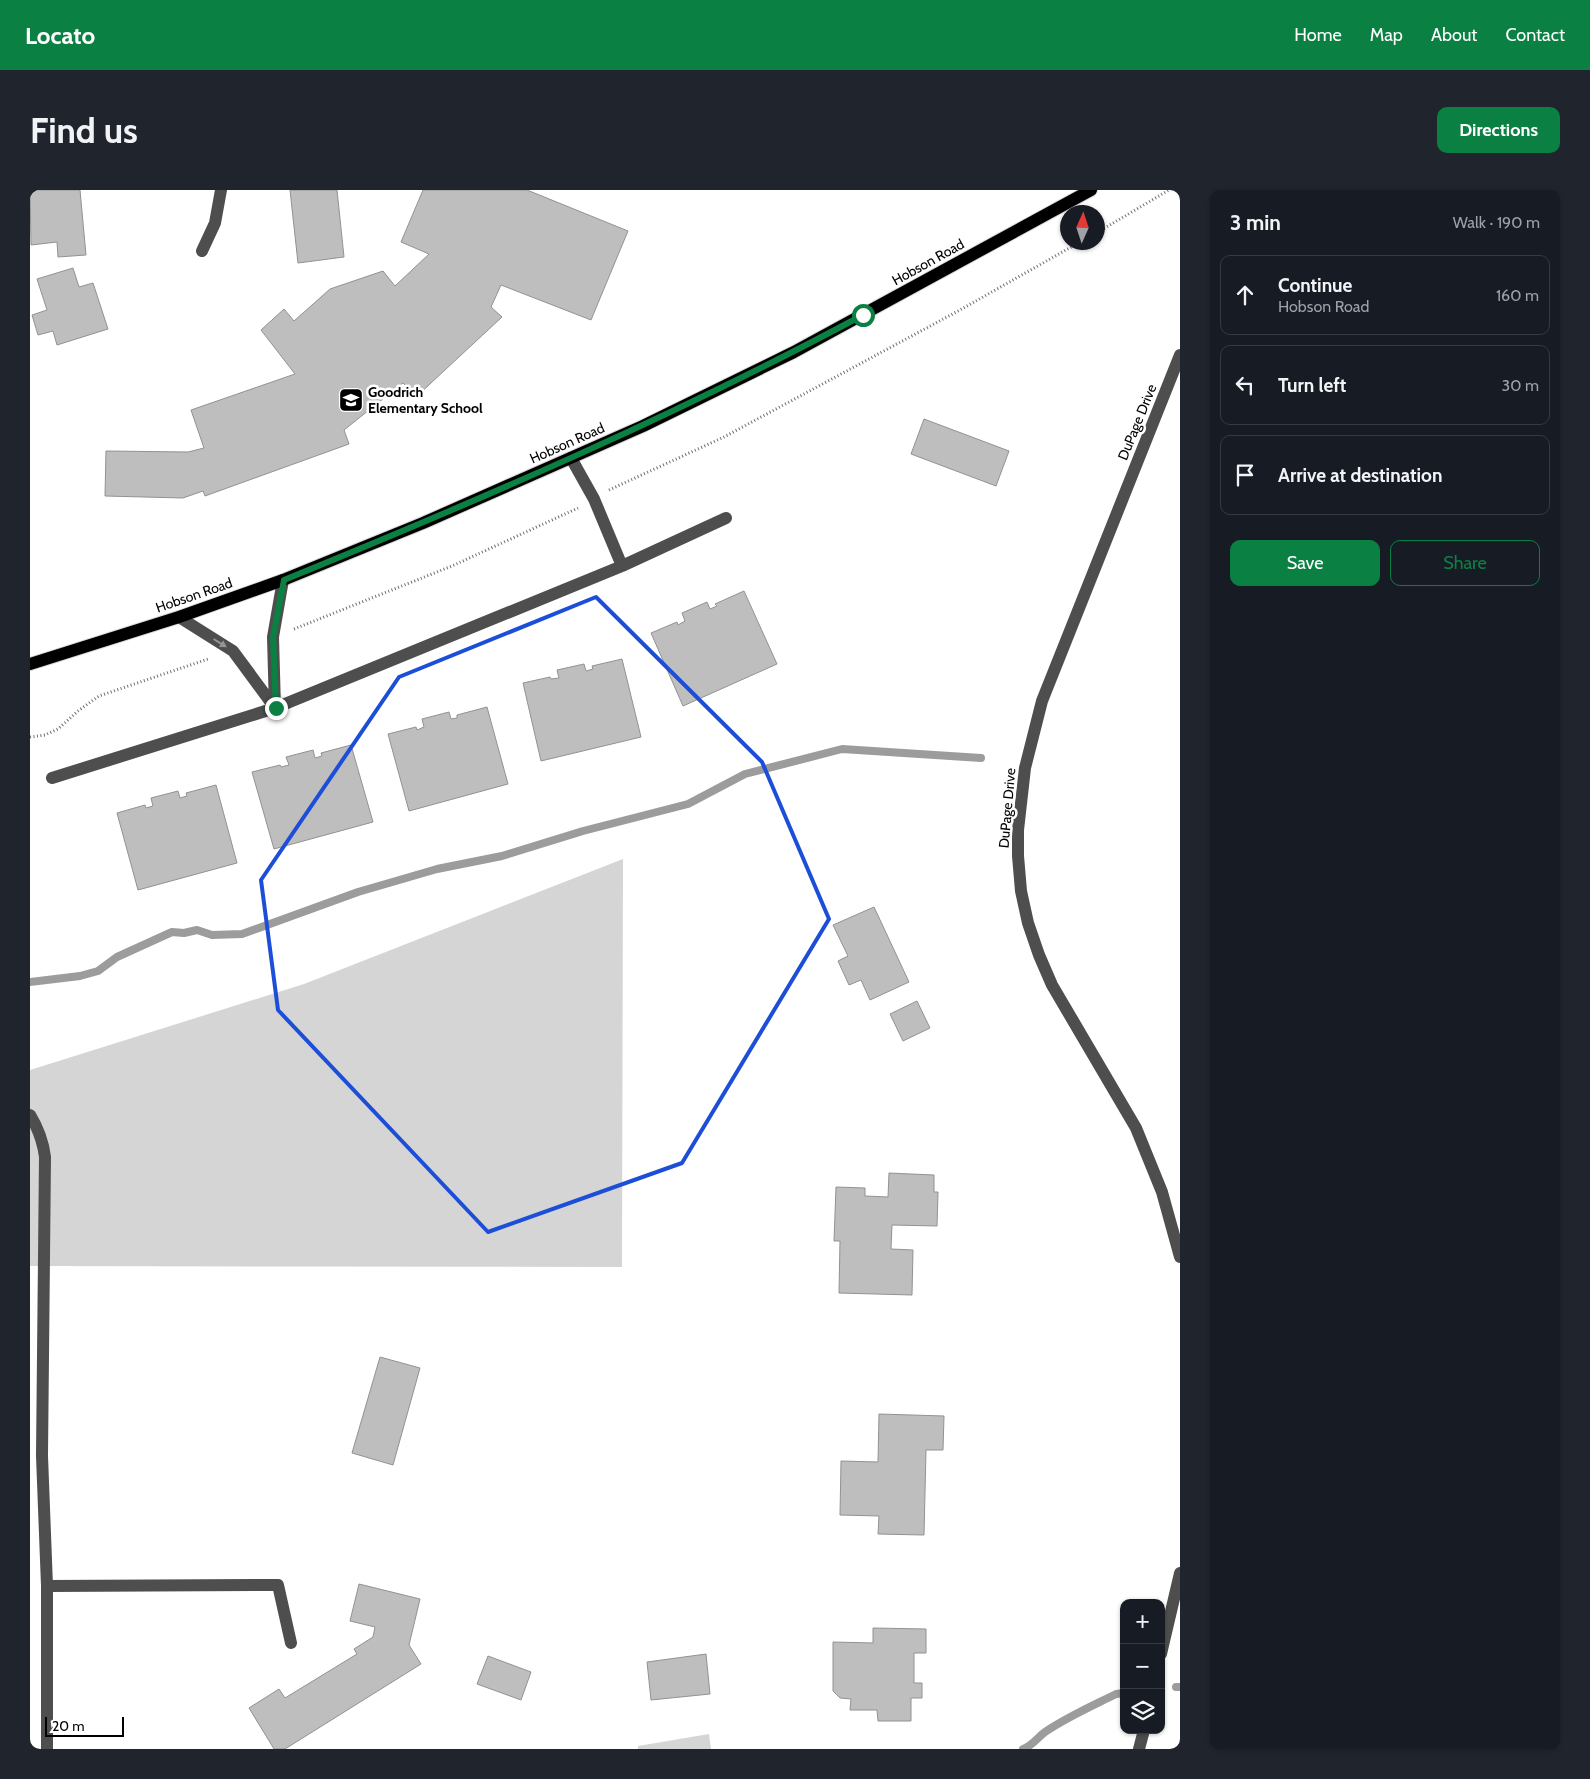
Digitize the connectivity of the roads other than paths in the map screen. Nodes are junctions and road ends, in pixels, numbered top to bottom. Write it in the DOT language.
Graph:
graph roads {
  1 [pos="221,190"];
  2 [pos="1091,190"];
  3 [pos="202,251"];
  4 [pos="1180,355"];
  5 [pos="571,458"];
  6 [pos="726,518"];
  7 [pos="622,566"];
  8 [pos="284,580"];
  9 [pos="179,617"];
  10 [pos="30,664"];
  11 [pos="276,708"];
  12 [pos="52,778"];
  13 [pos="30,1114"];
  14 [pos="1180,1257"];
  15 [pos="1180,1573"];
  16 [pos="47,1586"];
  17 [pos="291,1643"];
  18 [pos="1163,1644"];
  19 [pos="1143,1734"];
  20 [pos="47,1749"];
  21 [pos="1139,1749"];
  1 -- 3 [label="street"];
  2 -- 5 [label="main road, Hobson Road"];
  4 -- 14 [label="street, DuPage Drive"];
  5 -- 7 [label="street"];
  5 -- 8 [label="main road, Hobson Road"];
  6 -- 7 [label="street"];
  7 -- 11 [label="street"];
  8 -- 9 [label="main road, Hobson Road"];
  8 -- 11 [label="street"];
  9 -- 10 [label="main road, Hobson Road"];
  9 -- 11 [label="street, one-way"];
  11 -- 12 [label="street"];
  13 -- 16 [label="street"];
  15 -- 18 [label="street"];
  16 -- 17 [label="street"];
  16 -- 20 [label="street"];
  19 -- 21 [label="street"];
}
